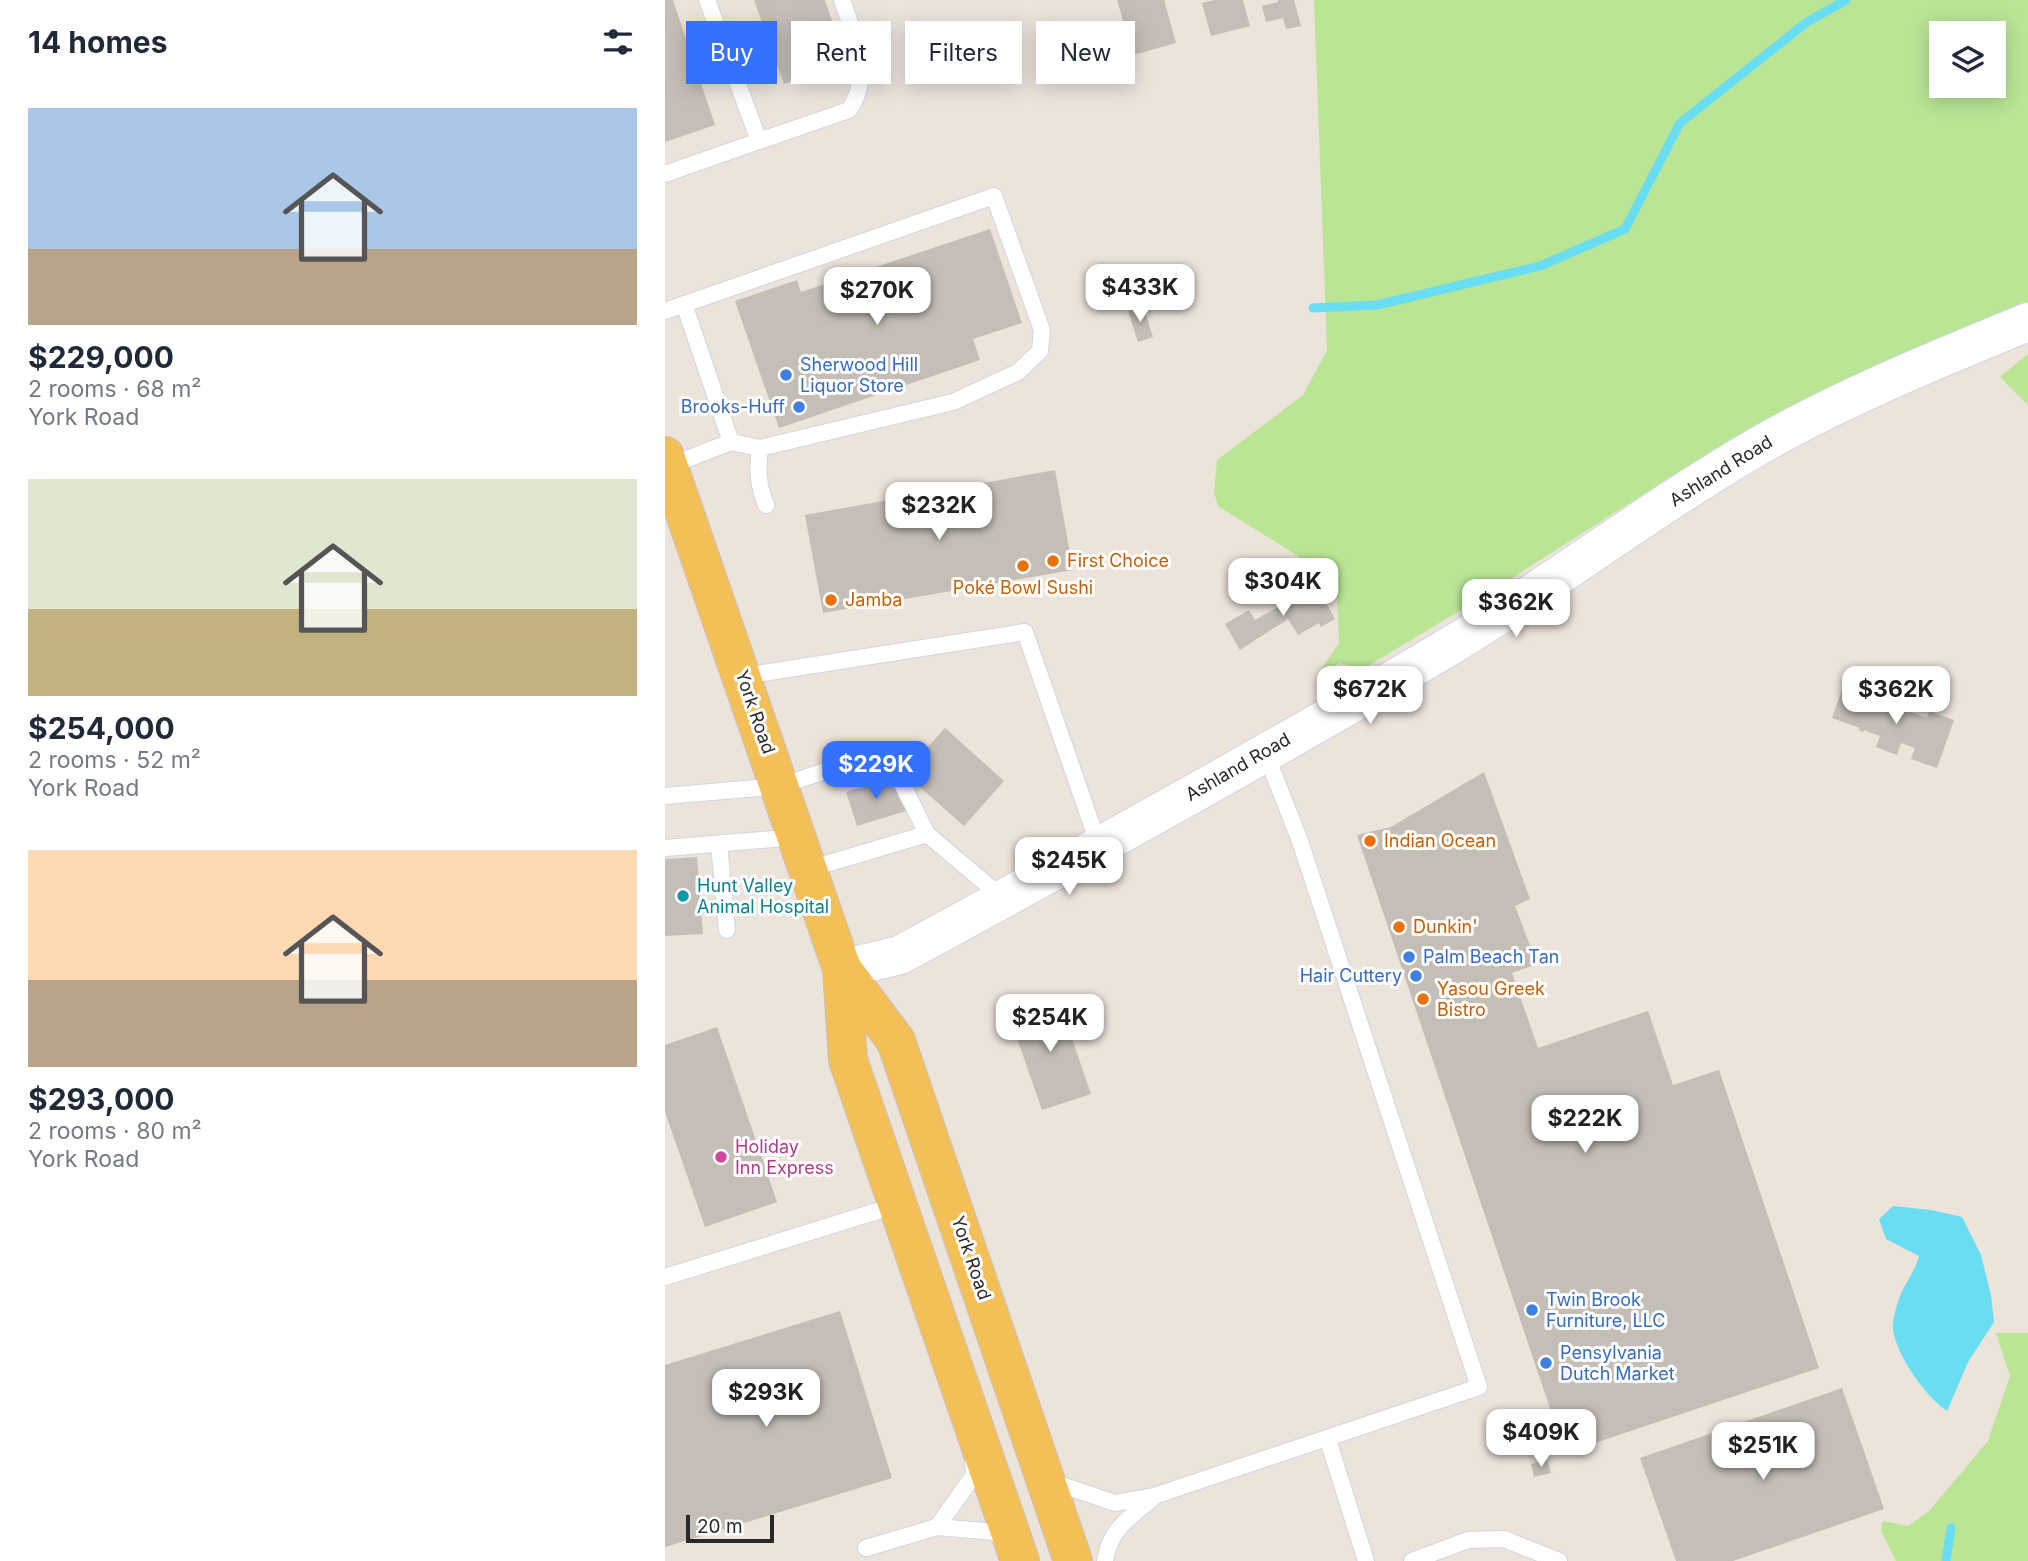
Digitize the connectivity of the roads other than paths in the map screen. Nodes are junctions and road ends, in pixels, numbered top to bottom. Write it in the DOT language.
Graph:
graph roads {
  1 [pos="708,0"];
  2 [pos="842,0"];
  3 [pos="759,141"];
  4 [pos="665,174"];
  5 [pos="684,304"];
  6 [pos="665,311"];
  7 [pos="2028,322"];
  8 [pos="731,442"];
  9 [pos="760,448"];
  10 [pos="667,461"];
  11 [pos="766,505"];
  12 [pos="743,676"];
  13 [pos="1265,752"];
  14 [pos="780,786"];
  15 [pos="665,796"];
  16 [pos="927,834"];
  17 [pos="719,844"];
  18 [pos="1099,846"];
  19 [pos="665,848"];
  20 [pos="803,853"];
  21 [pos="1004,899"];
  22 [pos="727,930"];
  23 [pos="842,969"];
  24 [pos="897,1205"];
  25 [pos="665,1277"];
  26 [pos="969,1415"];
  27 [pos="1328,1440"];
  28 [pos="1045,1479"];
  29 [pos="1154,1496"];
  30 [pos="937,1527"];
  31 [pos="866,1548"];
  32 [pos="1019,1561"];
  33 [pos="1073,1561"];
  34 [pos="1105,1561"];
  35 [pos="1366,1561"];
  36 [pos="1412,1561"];
  37 [pos="1559,1561"];
  1 -- 3 [label="lane"];
  2 -- 3 [label="lane"];
  3 -- 4 [label="lane"];
  5 -- 6 [label="lane"];
  5 -- 8 [label="lane"];
  5 -- 9 [label="lane"];
  7 -- 13 [label="main road, Ashland Road"];
  8 -- 9 [label="lane"];
  8 -- 10 [label="lane"];
  9 -- 11 [label="lane"];
  10 -- 12 [label="main road, York Road"];
  12 -- 14 [label="main road, York Road"];
  12 -- 18 [label="lane"];
  13 -- 18 [label="main road, Ashland Road"];
  13 -- 27 [label="lane"];
  14 -- 15 [label="lane"];
  14 -- 16 [label="lane"];
  14 -- 20 [label="main road, York Road"];
  16 -- 20 [label="lane"];
  16 -- 21 [label="lane"];
  17 -- 19 [label="lane"];
  17 -- 20 [label="lane"];
  17 -- 22 [label="lane"];
  18 -- 21 [label="main road, Ashland Road"];
  20 -- 23 [label="main road, York Road"];
  21 -- 23 [label="main road, Ashland Road"];
  23 -- 24 [label="main road, York Road"];
  23 -- 28 [label="main road, York Road"];
  24 -- 25 [label="lane"];
  24 -- 26 [label="main road, York Road"];
  26 -- 30 [label="lane"];
  26 -- 32 [label="main road, York Road"];
  27 -- 29 [label="lane"];
  27 -- 35 [label="lane"];
  28 -- 29 [label="lane"];
  28 -- 33 [label="main road, York Road"];
  29 -- 34 [label="lane"];
  30 -- 31 [label="lane"];
  30 -- 32 [label="lane"];
  36 -- 37 [label="lane"];
}
